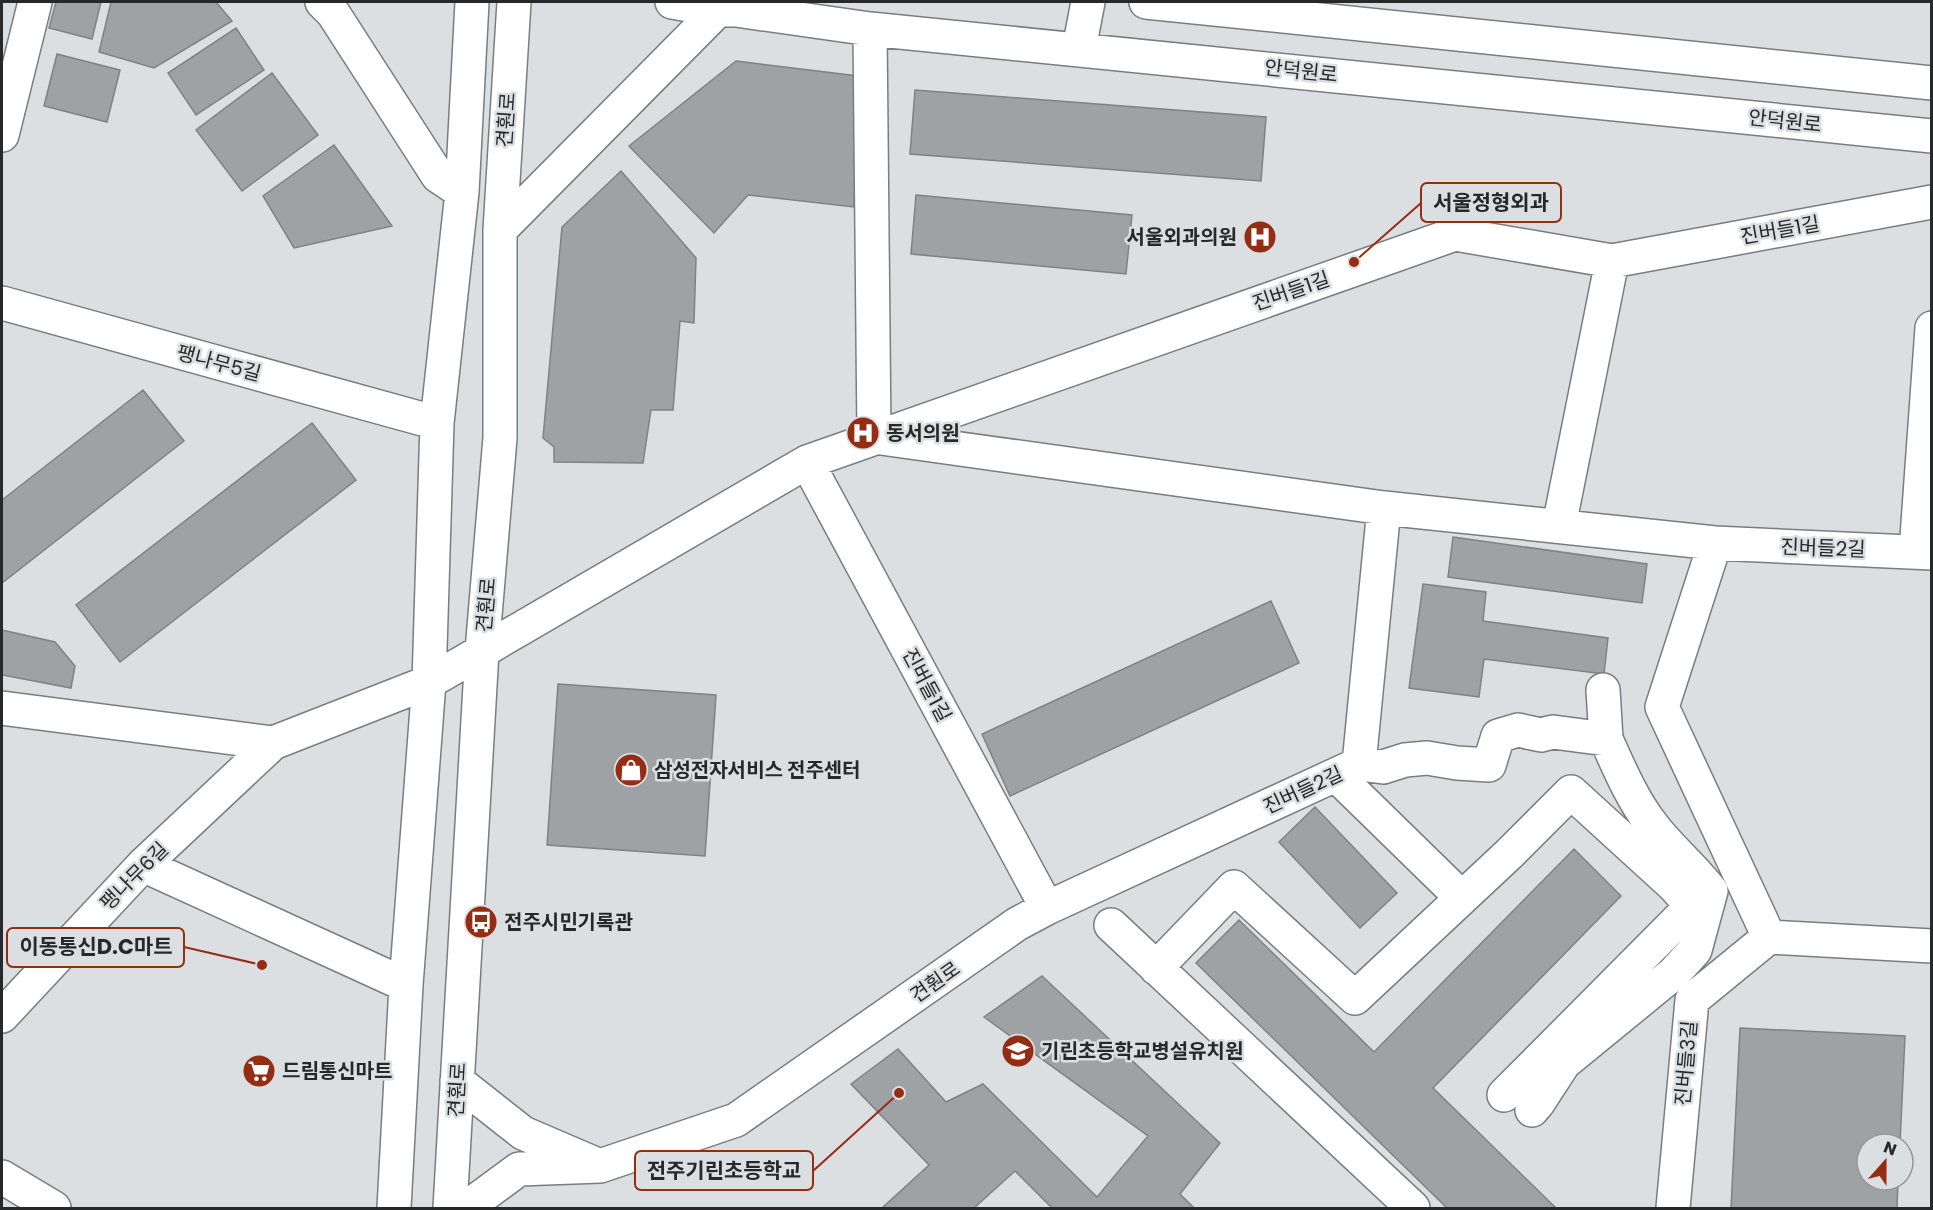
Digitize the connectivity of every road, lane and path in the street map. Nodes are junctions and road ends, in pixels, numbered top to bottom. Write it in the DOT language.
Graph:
graph roads {
  1 [pos="35,2"];
  2 [pos="322,2"];
  3 [pos="472,2"];
  4 [pos="514,2"];
  5 [pos="672,2"];
  6 [pos="1088,2"];
  7 [pos="1146,2"];
  8 [pos="718,10"];
  9 [pos="870,29"];
  10 [pos="1079,49"];
  11 [pos="1932,83"];
  12 [pos="2,134"];
  13 [pos="1918,135"];
  14 [pos="462,192"];
  15 [pos="1932,202"];
  16 [pos="500,230"];
  17 [pos="1612,261"];
  18 [pos="2,303"];
  19 [pos="1932,328"];
  20 [pos="437,423"];
  21 [pos="874,437"];
  22 [pos="807,462"];
  23 [pos="1384,508"];
  24 [pos="1559,526"];
  25 [pos="1715,543"];
  26 [pos="1924,552"];
  27 [pos="482,651"];
  28 [pos="429,682"];
  29 [pos="1603,690"];
  30 [pos="2,708"];
  31 [pos="1606,739"];
  32 [pos="273,743"];
  33 [pos="1347,769"];
  34 [pos="143,866"];
  35 [pos="1462,898"];
  36 [pos="1047,908"];
  37 [pos="1111,925"];
  38 [pos="1769,937"];
  39 [pos="1932,946"];
  40 [pos="1156,968"];
  41 [pos="406,985"];
  42 [pos="2,1016"];
  43 [pos="457,1081"];
  44 [pos="529,1135"];
  45 [pos="600,1166"];
  46 [pos="526,1169"];
  47 [pos="2,1177"];
  48 [pos="54,1209"];
  49 [pos="394,1209"];
  50 [pos="450,1209"];
  51 [pos="466,1209"];
  52 [pos="1413,1209"];
  53 [pos="1672,1209"];
  1 -- 12 [label="street"];
  2 -- 14 [label="street"];
  3 -- 14 [label="street, 견훤로"];
  4 -- 16 [label="street, 견훤로"];
  5 -- 8 [label="street, 안덕원로"];
  6 -- 10 [label="street"];
  7 -- 11 [label="street"];
  8 -- 9 [label="street, 안덕원로"];
  8 -- 16 [label="street"];
  9 -- 10 [label="street, 안덕원로"];
  9 -- 21 [label="street"];
  10 -- 13 [label="street, 안덕원로"];
  11 -- 13 [label="street"];
  14 -- 20 [label="street, 견훤로"];
  15 -- 17 [label="street, 진버들1길"];
  16 -- 27 [label="street, 견훤로"];
  17 -- 21 [label="street, 진버들1길"];
  17 -- 24 [label="street"];
  18 -- 20 [label="street, 팽나무5길"];
  19 -- 26 [label="street"];
  20 -- 28 [label="street, 견훤로"];
  21 -- 22 [label="street, 진버들1길"];
  21 -- 23 [label="street, 진버들2길"];
  22 -- 27 [label="street, 진버들1길"];
  22 -- 36 [label="street, 진버들1길"];
  23 -- 24 [label="street, 진버들2길"];
  23 -- 33 [label="street, 진버들2길"];
  24 -- 25 [label="street, 진버들2길"];
  25 -- 26 [label="street, 진버들2길"];
  25 -- 38 [label="street"];
  27 -- 28 [label="street, 진버들1길"];
  27 -- 43 [label="street, 견훤로"];
  28 -- 32 [label="street, 팽나무6길"];
  28 -- 41 [label="street, 견훤로"];
  29 -- 31 [label="street"];
  30 -- 32 [label="street, 팽나무6길"];
  31 -- 33 [label="street"];
  31 -- 35 [label="street"];
  32 -- 34 [label="street, 팽나무6길"];
  33 -- 35 [label="street"];
  33 -- 36 [label="street, 진버들2길"];
  34 -- 41 [label="street"];
  34 -- 42 [label="street, 팽나무6길"];
  35 -- 40 [label="street"];
  36 -- 45 [label="street, 견훤로"];
  37 -- 40 [label="street"];
  38 -- 39 [label="street"];
  38 -- 53 [label="street, 진버들3길"];
  40 -- 52 [label="street"];
  41 -- 49 [label="street, 견훤로"];
  43 -- 44 [label="street"];
  43 -- 50 [label="street, 견훤로"];
  44 -- 45 [label="street"];
  44 -- 46 [label="street"];
  45 -- 46 [label="street, 견훤로"];
  46 -- 51 [label="street"];
  47 -- 48 [label="street"];
}
